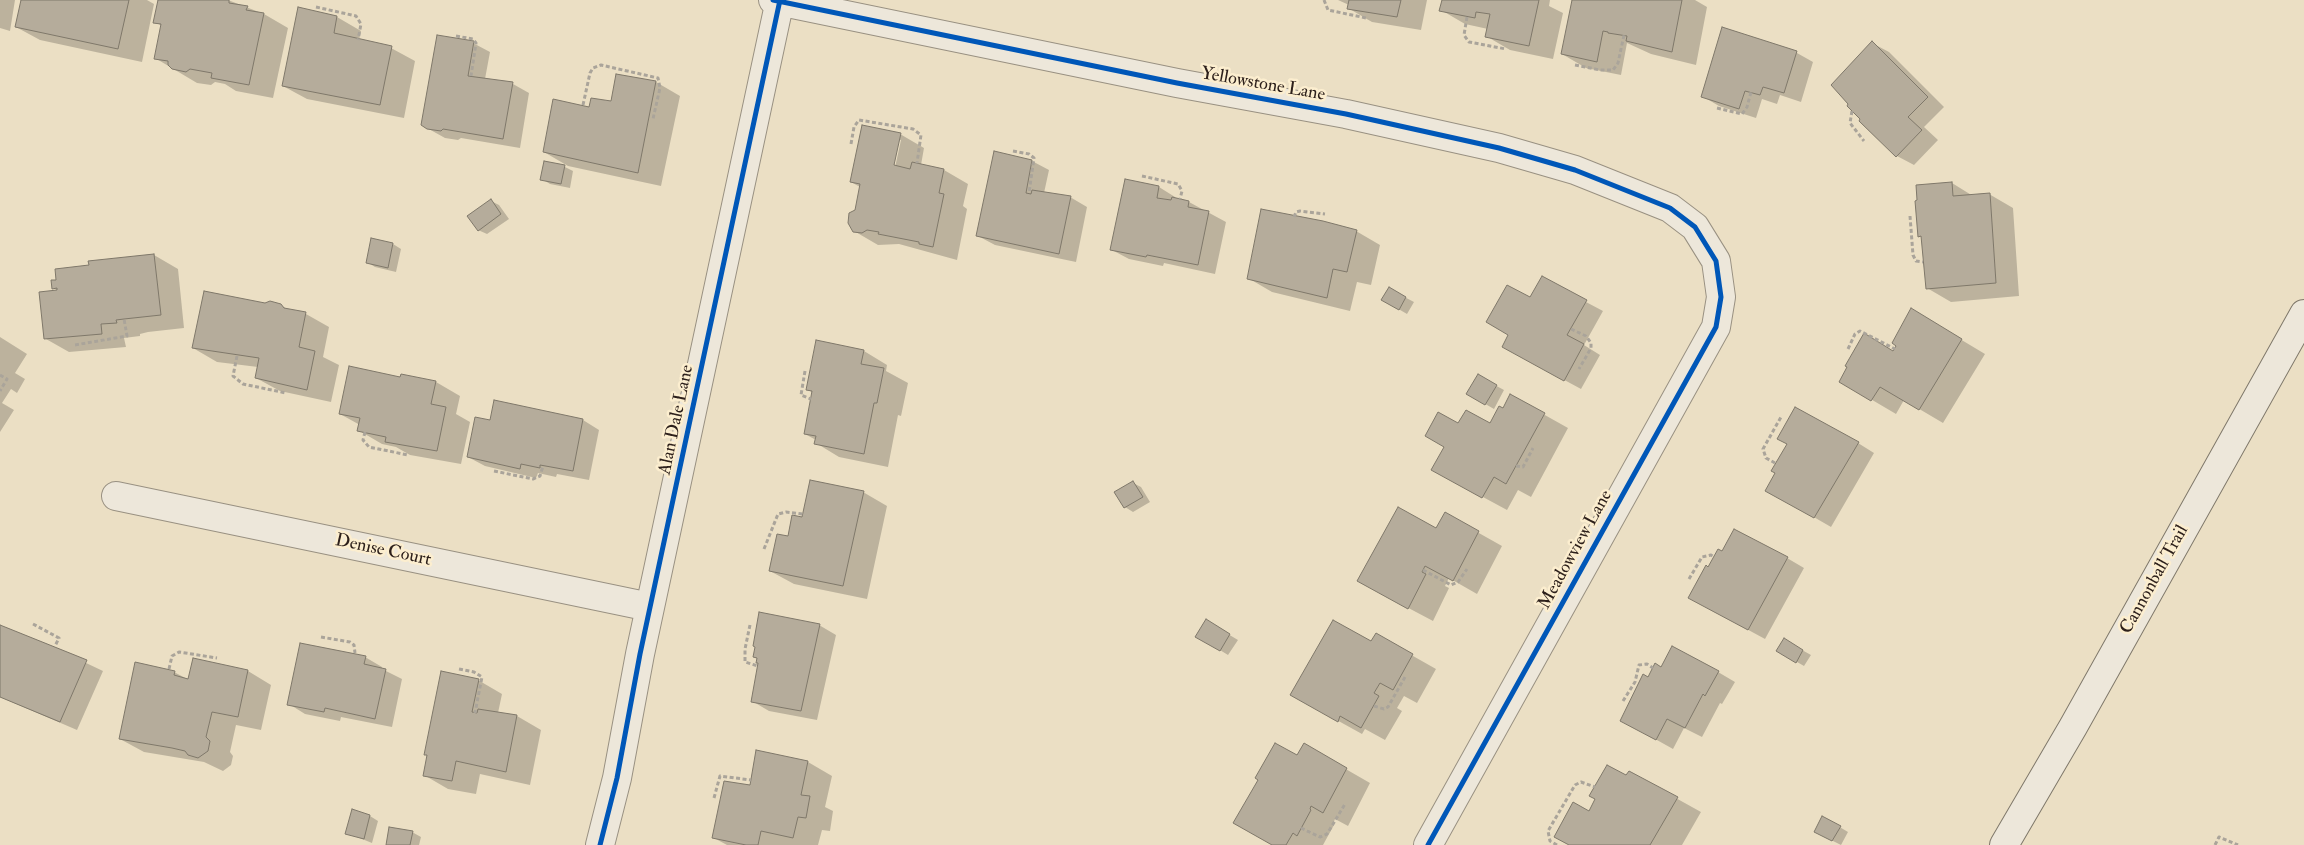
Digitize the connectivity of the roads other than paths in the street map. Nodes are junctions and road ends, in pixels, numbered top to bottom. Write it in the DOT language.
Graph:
graph roads {
  1 [pos="778,0"];
  2 [pos="1716,261"];
  3 [pos="2304,314"];
  4 [pos="116,496"];
  5 [pos="650,606"];
  6 [pos="600,845"];
  7 [pos="1428,845"];
  8 [pos="2004,845"];
  1 -- 2 [label="street, Yellowstone Lane"];
  1 -- 5 [label="street, Alan Dale Lane"];
  2 -- 7 [label="street, Meadowview Lane"];
  3 -- 8 [label="street, Cannonball Trail"];
  4 -- 5 [label="street, Denise Court"];
  5 -- 6 [label="street, Alan Dale Lane"];
}
